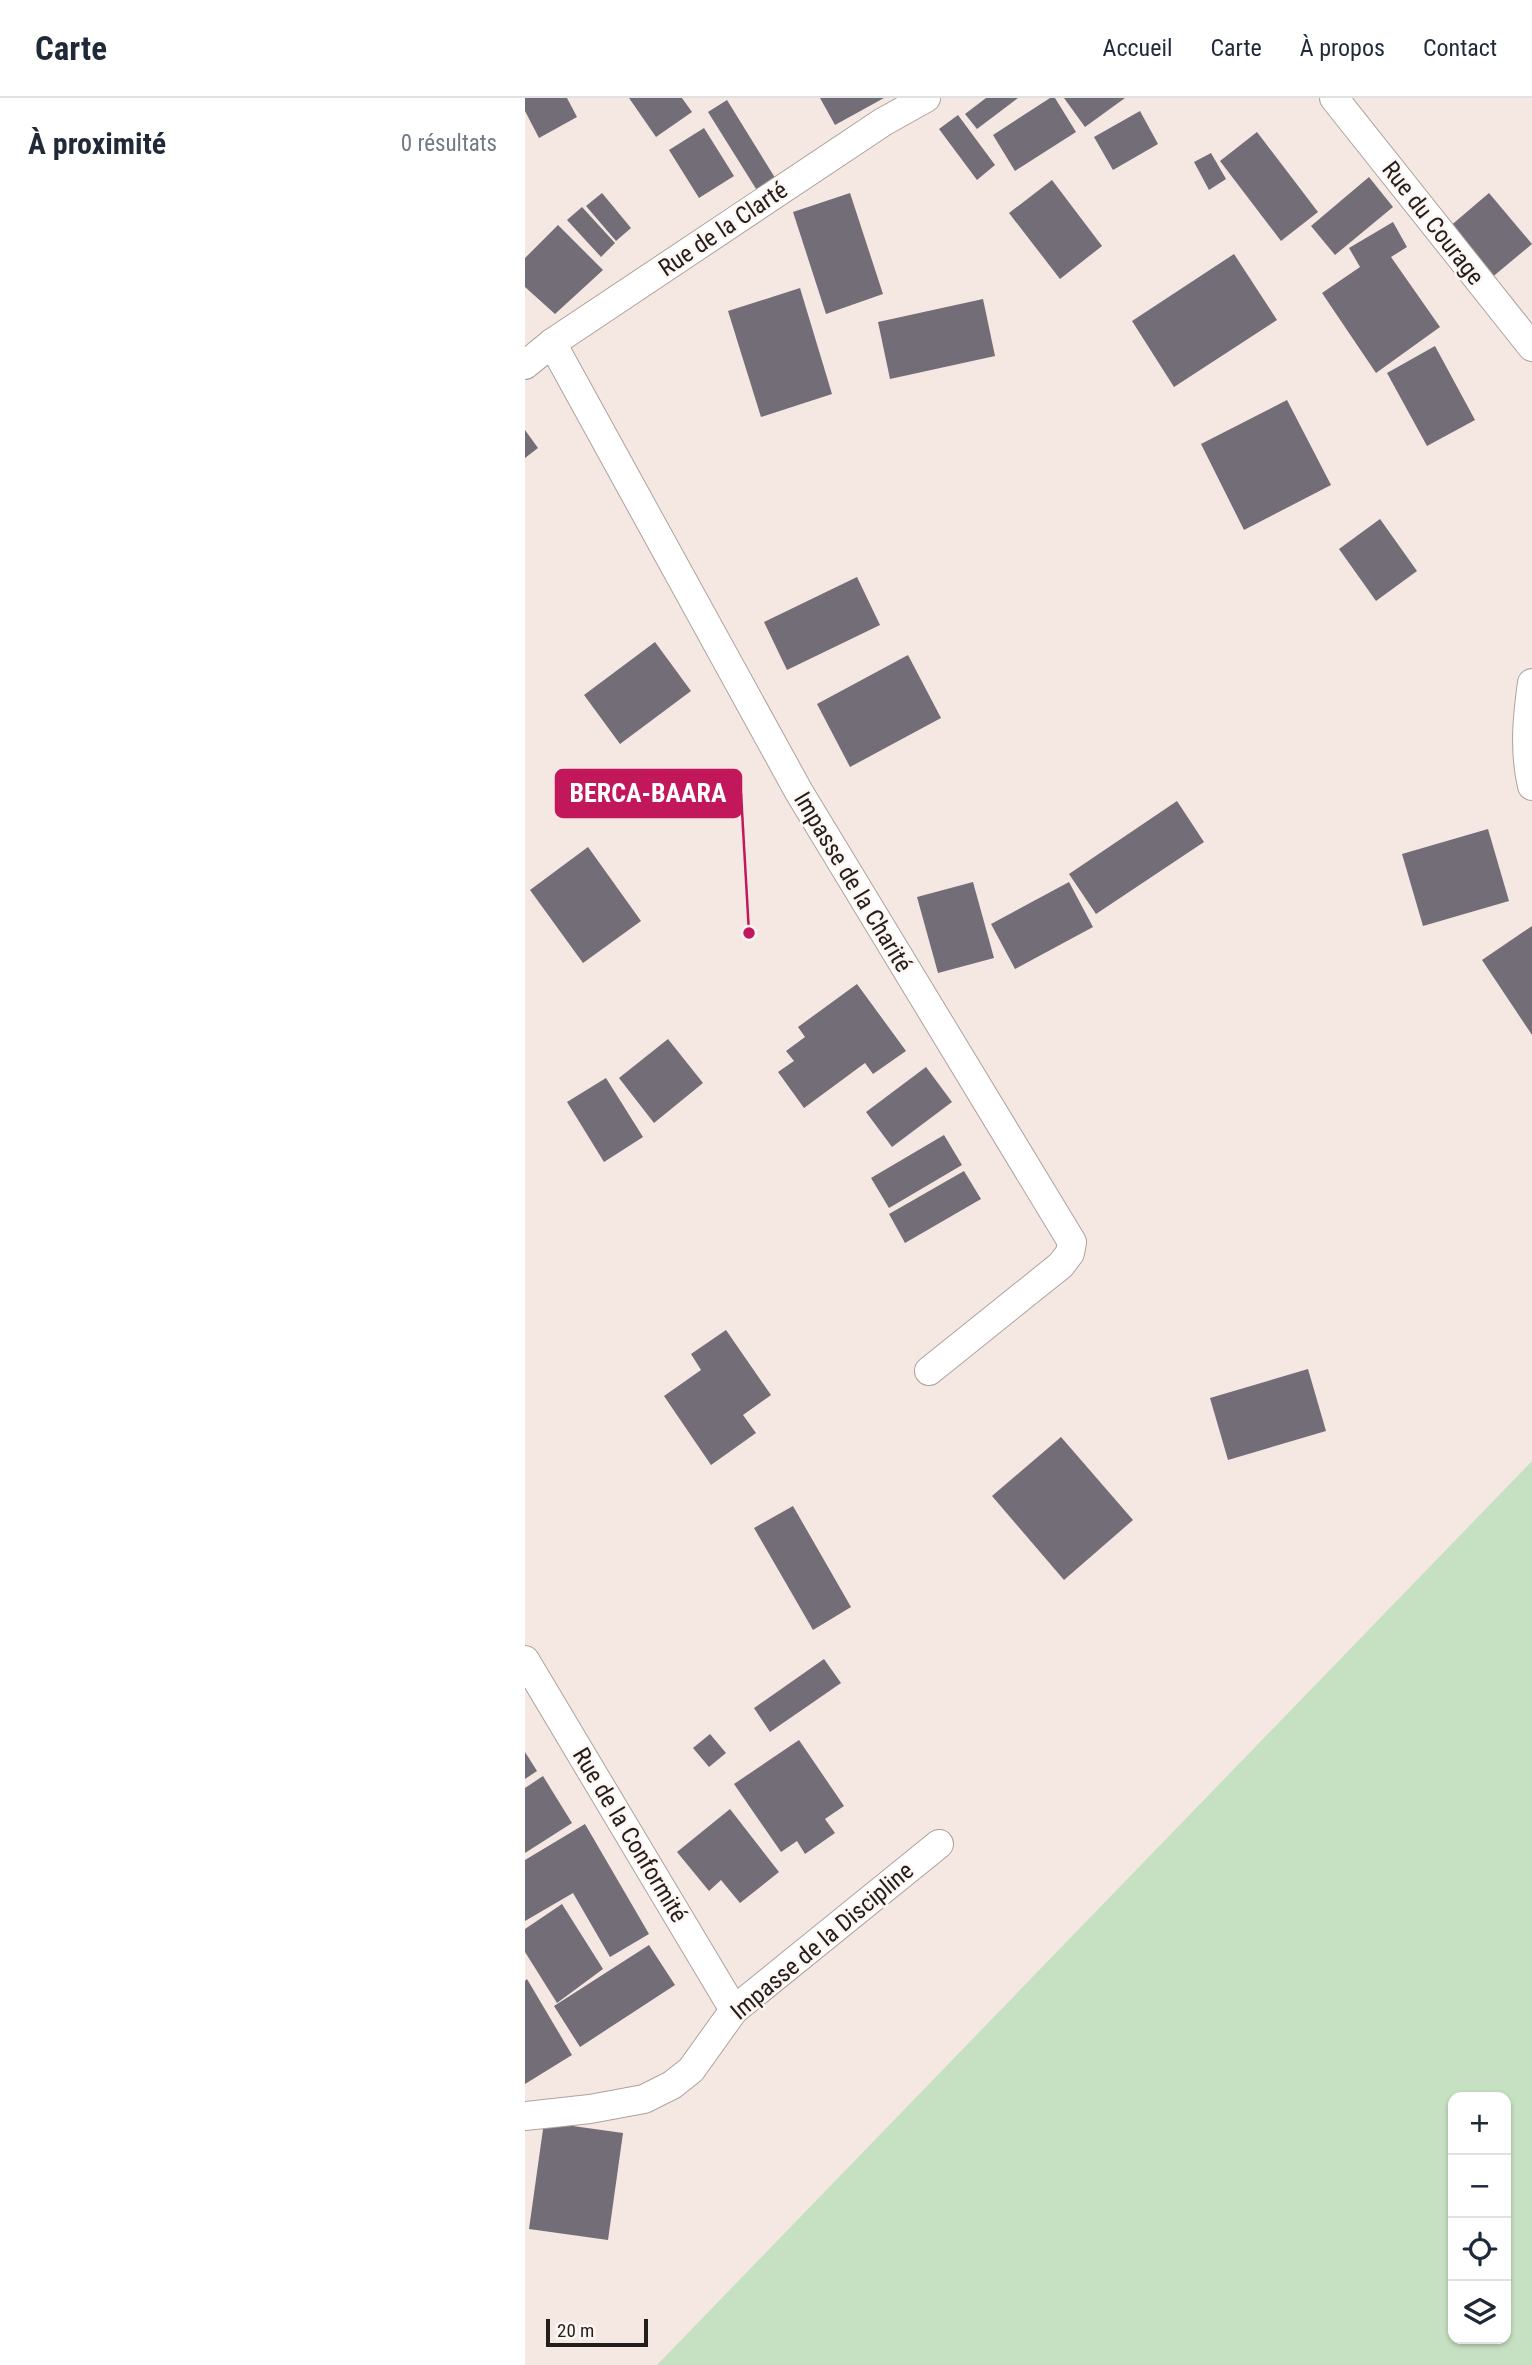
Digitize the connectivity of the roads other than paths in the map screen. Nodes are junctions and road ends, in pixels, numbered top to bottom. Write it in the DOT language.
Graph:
graph roads {
  1 [pos="926,98"];
  2 [pos="1334,98"];
  3 [pos="552,343"];
  4 [pos="1532,347"];
  5 [pos="525,365"];
  6 [pos="1532,683"];
  7 [pos="1532,786"];
  8 [pos="929,1371"];
  9 [pos="525,1660"];
  10 [pos="939,1844"];
  11 [pos="734,2010"];
  12 [pos="525,2116"];
  1 -- 3 [label="street, Rue de la Clarté"];
  2 -- 4 [label="street, Rue du Courage"];
  3 -- 5 [label="street, Rue de la Clarté"];
  3 -- 8 [label="street, Impasse de la Charité"];
  6 -- 7 [label="street"];
  9 -- 11 [label="street, Rue de la Conformité"];
  10 -- 11 [label="street, Impasse de la Discipline"];
  11 -- 12 [label="street, Impasse de la Discipline"];
}
